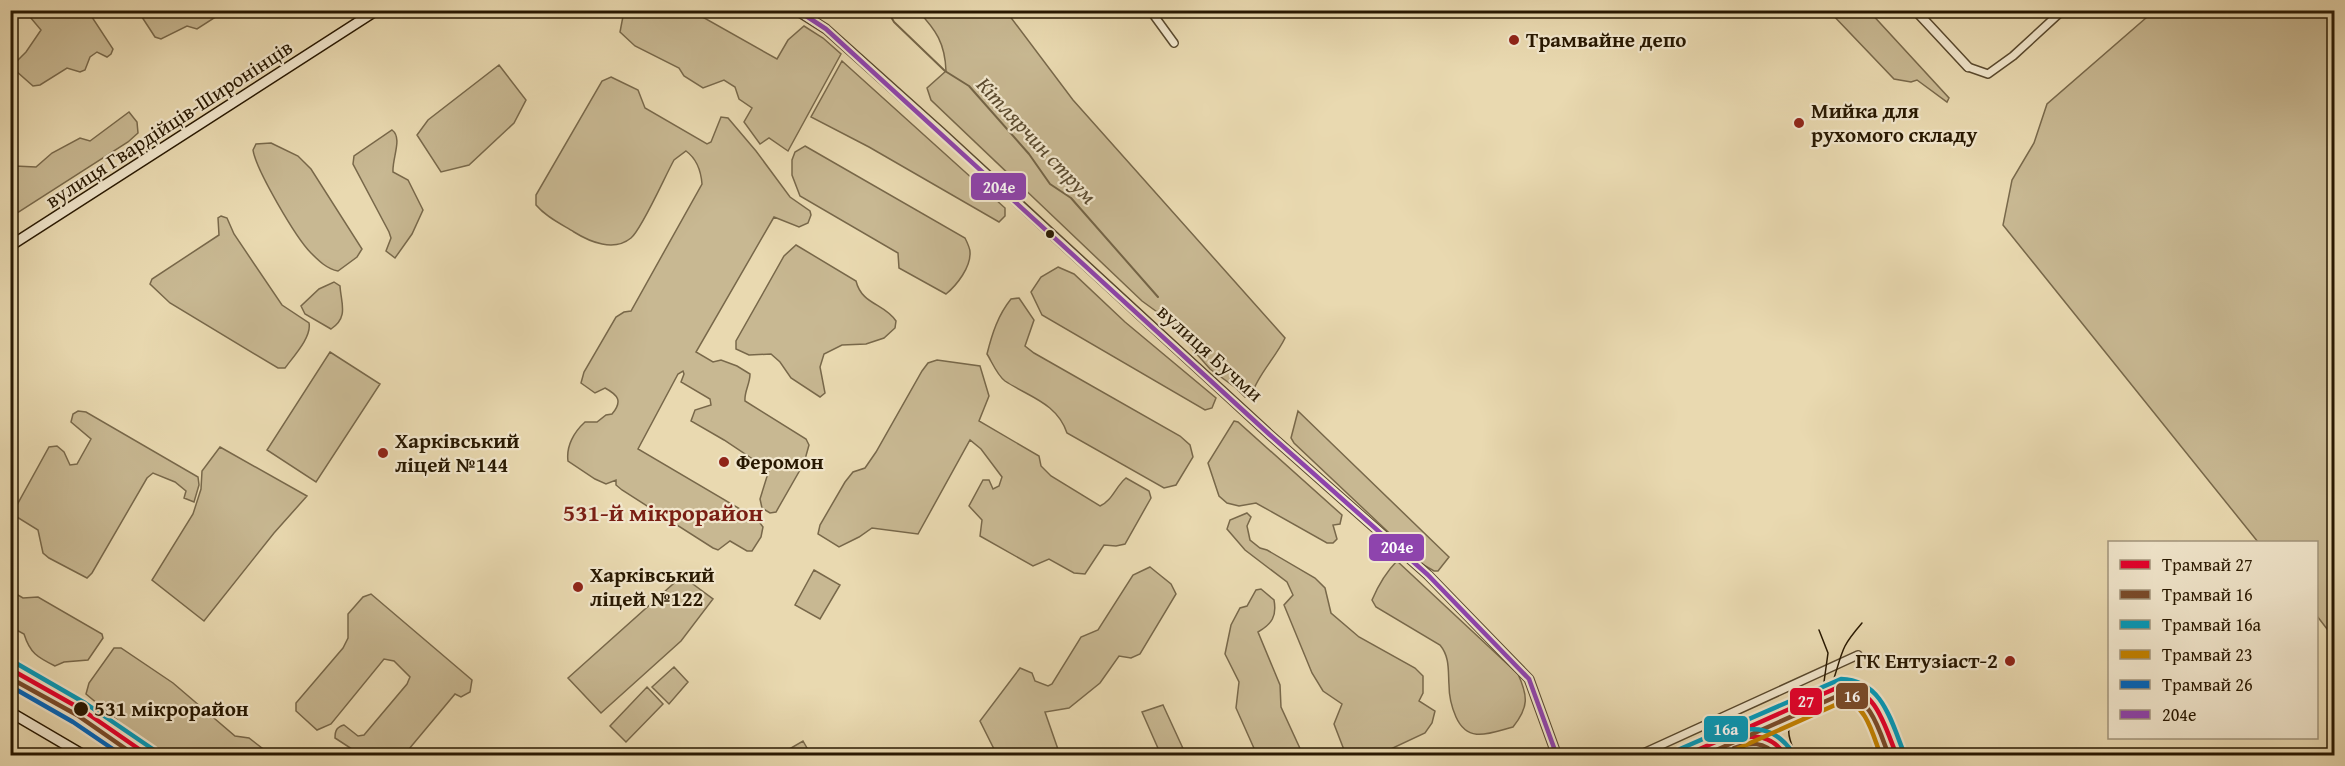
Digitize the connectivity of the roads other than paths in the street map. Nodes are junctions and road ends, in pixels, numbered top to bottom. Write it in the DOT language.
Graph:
graph roads {
  1 [pos="377,10"];
  2 [pos="796,10"];
  3 [pos="1150,10"];
  4 [pos="1915,10"];
  5 [pos="2063,10"];
  6 [pos="1174,44"];
  7 [pos="1968,67"];
  8 [pos="10,246"];
  9 [pos="1858,655"];
  10 [pos="10,712"];
  11 [pos="85,756"];
  12 [pos="1557,756"];
  13 [pos="1637,756"];
  1 -- 8 [label="main road, вулиця Гвардійців-Широнінців"];
  2 -- 12 [label="street, вулиця Бучми"];
  3 -- 6 [label="street"];
  4 -- 7 [label="street"];
  5 -- 7 [label="street"];
  9 -- 13 [label="street"];
  10 -- 11 [label="main road"];
}
